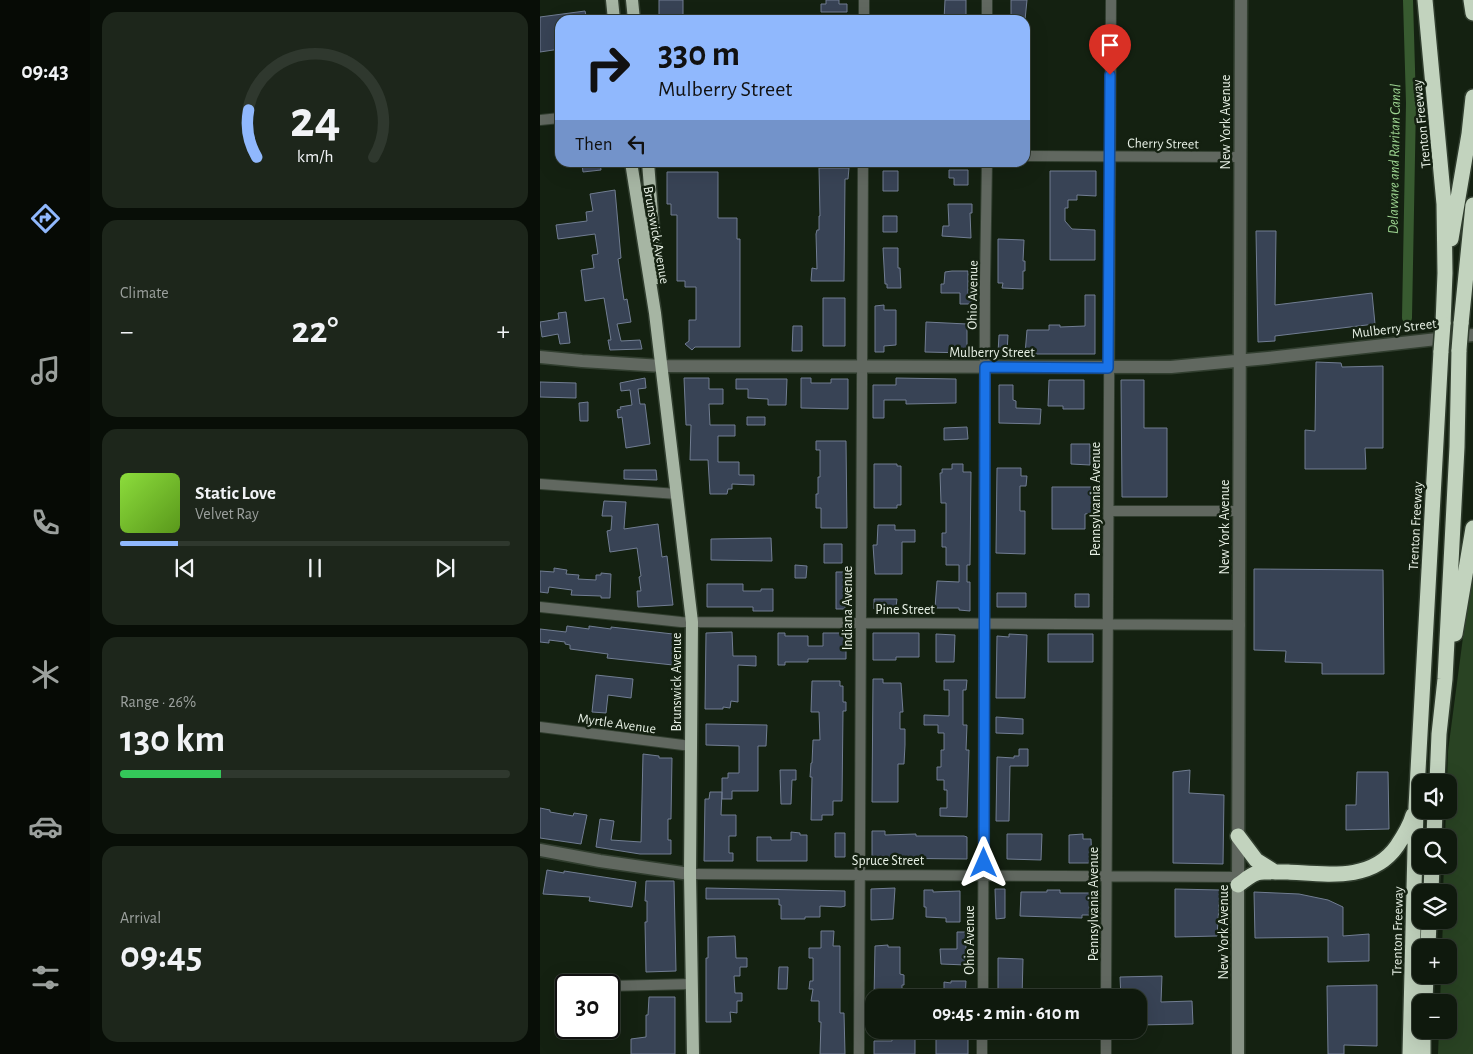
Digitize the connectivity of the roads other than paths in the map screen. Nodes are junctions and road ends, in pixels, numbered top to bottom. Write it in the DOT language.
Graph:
graph roads {
  1 [pos="612,0"];
  2 [pos="632,0"];
  3 [pos="864,0"];
  4 [pos="987,0"];
  5 [pos="1110,0"];
  6 [pos="1241,0"];
  7 [pos="1425,0"];
  8 [pos="1471,0"];
  9 [pos="1473,13"];
  10 [pos="614,15"];
  11 [pos="634,15"];
  12 [pos="864,15"];
  13 [pos="987,15"];
  14 [pos="1473,97"];
  15 [pos="555,118"];
  16 [pos="540,120"];
  17 [pos="1030,156"];
  18 [pos="1109,156"];
  19 [pos="1241,157"];
  20 [pos="632,167"];
  21 [pos="648,167"];
  22 [pos="863,167"];
  23 [pos="987,167"];
  24 [pos="1473,204"];
  25 [pos="1445,273"];
  26 [pos="655,312"];
  27 [pos="1473,335"];
  28 [pos="540,357"];
  29 [pos="1240,360"];
  30 [pos="662,366"];
  31 [pos="862,367"];
  32 [pos="985,367"];
  33 [pos="1108,368"];
  34 [pos="540,484"];
  35 [pos="677,494"];
  36 [pos="1109,511"];
  37 [pos="1240,511"];
  38 [pos="1473,528"];
  39 [pos="540,607"];
  40 [pos="692,622"];
  41 [pos="860,623"];
  42 [pos="985,624"];
  43 [pos="1108,624"];
  44 [pos="1240,625"];
  45 [pos="540,727"];
  46 [pos="1439,734"];
  47 [pos="691,746"];
  48 [pos="1418,774"];
  49 [pos="1437,774"];
  50 [pos="1412,819"];
  51 [pos="1416,819"];
  52 [pos="1238,836"];
  53 [pos="540,850"];
  54 [pos="1275,872"];
  55 [pos="690,874"];
  56 [pos="860,875"];
  57 [pos="983,875"];
  58 [pos="1106,877"];
  59 [pos="1238,881"];
  60 [pos="692,984"];
  61 [pos="620,986"];
  62 [pos="983,989"];
  63 [pos="1106,989"];
  64 [pos="982,1039"];
  65 [pos="1106,1039"];
  66 [pos="1424,1039"];
  67 [pos="1237,1053"];
  68 [pos="693,1054"];
  69 [pos="859,1054"];
  70 [pos="982,1054"];
  71 [pos="1106,1054"];
  72 [pos="1410,1054"];
  73 [pos="1423,1054"];
  1 -- 10 [label="main road"];
  2 -- 11 [label="main road"];
  3 -- 12 [label="street"];
  4 -- 13 [label="street"];
  5 -- 18 [label="street, Pennsylvania Avenue"];
  6 -- 19 [label="street, New York Avenue"];
  7 -- 25 [label="highway, Trenton Freeway"];
  8 -- 9 [label="highway"];
  14 -- 25 [label="highway"];
  15 -- 16 [label="street"];
  17 -- 18 [label="street, Cherry Street"];
  18 -- 19 [label="street, Cherry Street"];
  18 -- 33 [label="street, Pennsylvania Avenue"];
  19 -- 29 [label="street, New York Avenue"];
  20 -- 26 [label="main road, Brunswick Avenue"];
  21 -- 26 [label="main road, Brunswick Avenue"];
  22 -- 31 [label="street, Indiana Avenue"];
  23 -- 32 [label="street, Ohio Avenue"];
  24 -- 46 [label="highway, bridge"];
  25 -- 48 [label="highway, Trenton Freeway, bridge"];
  26 -- 30 [label="main road, Brunswick Avenue"];
  27 -- 29 [label="street, Mulberry Street"];
  28 -- 30 [label="street, Mulberry Street"];
  29 -- 33 [label="street, Mulberry Street"];
  29 -- 37 [label="street, New York Avenue"];
  30 -- 31 [label="street, Mulberry Street"];
  30 -- 35 [label="main road, Brunswick Avenue"];
  31 -- 32 [label="street, Mulberry Street"];
  31 -- 41 [label="street, Indiana Avenue"];
  32 -- 33 [label="street, Mulberry Street"];
  32 -- 42 [label="street, Ohio Avenue"];
  33 -- 36 [label="street, Pennsylvania Avenue"];
  34 -- 35 [label="street"];
  35 -- 40 [label="main road, Brunswick Avenue"];
  36 -- 37 [label="street"];
  36 -- 43 [label="street, Pennsylvania Avenue"];
  37 -- 44 [label="street, New York Avenue"];
  38 -- 46 [label="highway"];
  39 -- 40 [label="street, Pine Street"];
  40 -- 41 [label="street, Pine Street"];
  40 -- 47 [label="main road, Brunswick Avenue"];
  41 -- 42 [label="street, Pine Street"];
  41 -- 56 [label="street, Indiana Avenue"];
  42 -- 43 [label="street, Pine Street"];
  42 -- 57 [label="street, Ohio Avenue"];
  43 -- 44 [label="street, Pine Street"];
  43 -- 58 [label="street, Pennsylvania Avenue"];
  44 -- 52 [label="street, New York Avenue"];
  45 -- 47 [label="street, Myrtle Avenue"];
  46 -- 49 [label="highway"];
  47 -- 55 [label="main road, Brunswick Avenue"];
  50 -- 54 [label="highway"];
  51 -- 72 [label="highway, Trenton Freeway"];
  52 -- 54 [label="highway"];
  52 -- 59 [label="street, New York Avenue"];
  53 -- 55 [label="street, Spruce Street"];
  54 -- 59 [label="highway"];
  55 -- 56 [label="street, Spruce Street"];
  55 -- 60 [label="main road, Brunswick Avenue"];
  56 -- 57 [label="street, Spruce Street"];
  56 -- 69 [label="street, Indiana Avenue"];
  57 -- 58 [label="street, Spruce Street"];
  57 -- 62 [label="street, Ohio Avenue"];
  58 -- 59 [label="street, Spruce Street"];
  58 -- 63 [label="street, Pennsylvania Avenue"];
  59 -- 67 [label="main road, New York Avenue"];
  60 -- 61 [label="street"];
  60 -- 68 [label="main road, Brunswick Avenue"];
  64 -- 70 [label="street"];
  65 -- 71 [label="street"];
  66 -- 73 [label="highway"];
}
